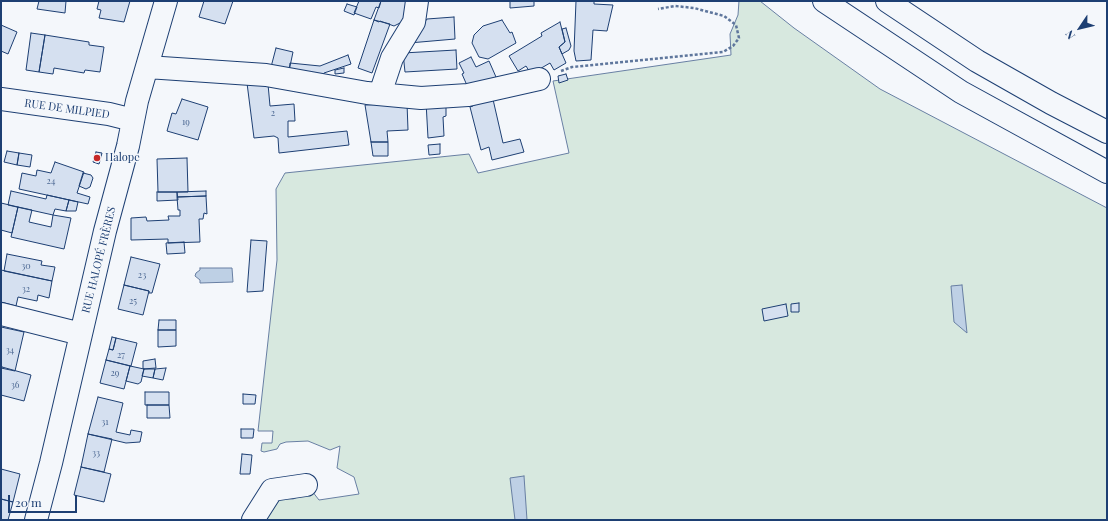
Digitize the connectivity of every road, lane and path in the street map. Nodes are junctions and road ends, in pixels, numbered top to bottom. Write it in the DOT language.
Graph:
graph roads {
  1 [pos="166,1"];
  2 [pos="417,1"];
  3 [pos="824,1"];
  4 [pos="887,1"];
  5 [pos="658,9"];
  6 [pos="147,67"];
  7 [pos="540,79"];
  8 [pos="380,94"];
  9 [pos="1,99"];
  10 [pos="133,120"];
  11 [pos="1107,132"];
  12 [pos="1107,172"];
  13 [pos="1,314"];
  14 [pos="81,334"];
  15 [pos="306,485"];
  16 [pos="36,520"];
  17 [pos="254,520"];
  1 -- 6 [label="main road, RUE HALOPÉ FRÈRES"];
  2 -- 8 [label="main road"];
  3 -- 12 [label="main road"];
  4 -- 11 [label="main road"];
  5 -- 7 [label="path"];
  6 -- 8 [label="main road"];
  6 -- 10 [label="main road, RUE HALOPÉ FRÈRES"];
  7 -- 8 [label="main road"];
  9 -- 10 [label="main road, RUE DE MILPIED"];
  10 -- 14 [label="main road, RUE HALOPÉ FRÈRES"];
  13 -- 14 [label="main road"];
  14 -- 16 [label="main road, RUE HALOPÉ FRÈRES"];
  15 -- 17 [label="main road"];
}
